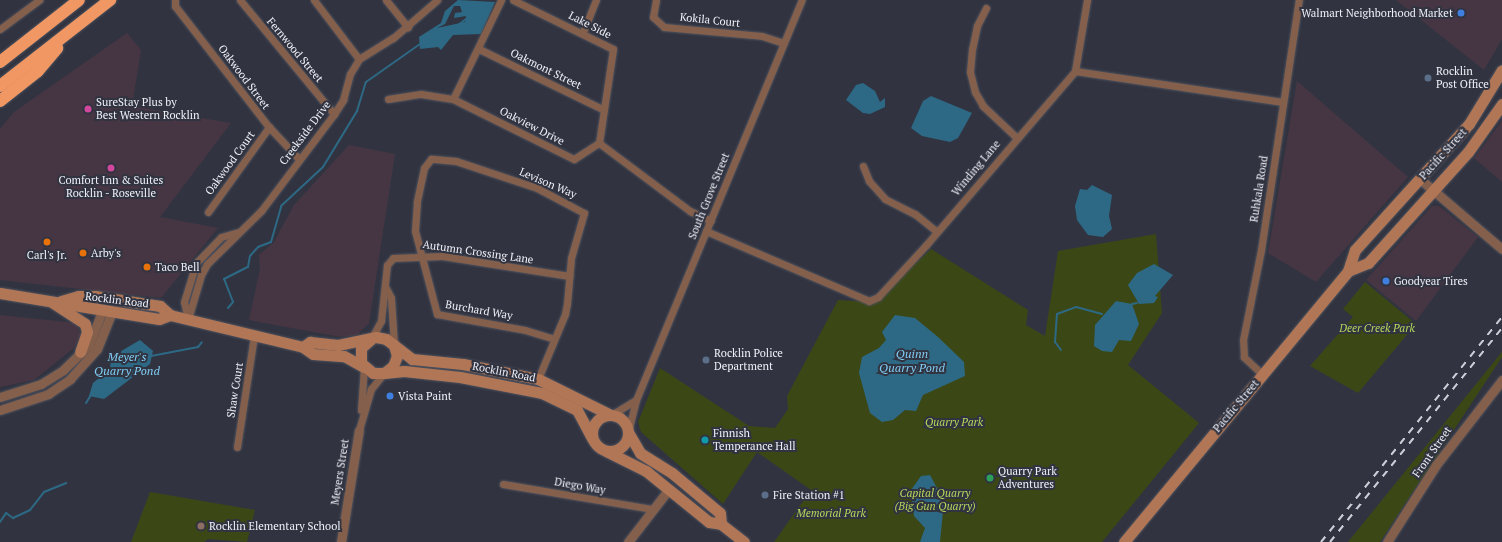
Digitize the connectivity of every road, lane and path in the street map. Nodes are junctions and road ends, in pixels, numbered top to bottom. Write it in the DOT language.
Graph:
graph roads {
  1 [pos="39,0"];
  2 [pos="79,0"];
  3 [pos="110,0"];
  4 [pos="240,0"];
  5 [pos="314,0"];
  6 [pos="386,0"];
  7 [pos="437,0"];
  8 [pos="501,0"];
  9 [pos="513,0"];
  10 [pos="596,0"];
  11 [pos="656,0"];
  12 [pos="802,0"];
  13 [pos="1087,0"];
  14 [pos="1299,0"];
  15 [pos="175,3"];
  16 [pos="986,8"];
  17 [pos="408,27"];
  18 [pos="0,30"];
  19 [pos="71,30"];
  20 [pos="583,32"];
  21 [pos="33,36"];
  22 [pos="784,43"];
  23 [pos="478,49"];
  24 [pos="0,57"];
  25 [pos="359,59"];
  26 [pos="0,62"];
  27 [pos="1502,70"];
  28 [pos="1075,71"];
  29 [pos="0,86"];
  30 [pos="388,99"];
  31 [pos="453,99"];
  32 [pos="0,101"];
  33 [pos="1283,102"];
  34 [pos="1502,104"];
  35 [pos="604,110"];
  36 [pos="334,114"];
  37 [pos="269,127"];
  38 [pos="1016,137"];
  39 [pos="599,143"];
  40 [pos="298,158"];
  41 [pos="863,166"];
  42 [pos="1420,179"];
  43 [pos="1434,190"];
  44 [pos="208,212"];
  45 [pos="711,221"];
  46 [pos="706,231"];
  47 [pos="238,232"];
  48 [pos="937,232"];
  49 [pos="1502,249"];
  50 [pos="419,254"];
  51 [pos="1348,271"];
  52 [pos="569,276"];
  53 [pos="386,288"];
  54 [pos="0,293"];
  55 [pos="110,299"];
  56 [pos="47,300"];
  57 [pos="60,301"];
  58 [pos="107,311"];
  59 [pos="170,315"];
  60 [pos="188,319"];
  61 [pos="254,336"];
  62 [pos="371,338"];
  63 [pos="554,339"];
  64 [pos="394,345"];
  65 [pos="303,347"];
  66 [pos="80,352"];
  67 [pos="364,367"];
  68 [pos="384,373"];
  69 [pos="519,373"];
  70 [pos="1262,374"];
  71 [pos="460,378"];
  72 [pos="538,378"];
  73 [pos="1502,380"];
  74 [pos="492,382"];
  75 [pos="0,397"];
  76 [pos="636,400"];
  77 [pos="0,410"];
  78 [pos="611,415"];
  79 [pos="359,430"];
  80 [pos="628,432"];
  81 [pos="592,438"];
  82 [pos="237,447"];
  83 [pos="606,451"];
  84 [pos="648,458"];
  85 [pos="503,484"];
  86 [pos="669,489"];
  87 [pos="712,507"];
  88 [pos="653,509"];
  89 [pos="721,524"];
  90 [pos="341,542"];
  91 [pos="628,542"];
  92 [pos="744,542"];
  93 [pos="1124,542"];
  94 [pos="1387,542"];
  1 -- 18 [label="street"];
  2 -- 21 [label="highway"];
  3 -- 19 [label="highway"];
  4 -- 36 [label="street, Fernwood Street"];
  5 -- 25 [label="street"];
  6 -- 17 [label="street"];
  7 -- 17 [label="street"];
  8 -- 23 [label="street"];
  9 -- 20 [label="street, Lake Side"];
  10 -- 20 [label="street"];
  11 -- 22 [label="street, Kokila Court"];
  12 -- 22 [label="street, South Grove Street"];
  13 -- 28 [label="street"];
  14 -- 33 [label="street, Ruhkala Road"];
  15 -- 37 [label="street, Oakwood Street"];
  16 -- 38 [label="street"];
  17 -- 25 [label="street"];
  19 -- 29 [label="highway"];
  19 -- 32 [label="highway"];
  20 -- 35 [label="street, Lake Side"];
  21 -- 24 [label="highway"];
  21 -- 26 [label="highway"];
  22 -- 45 [label="street, South Grove Street"];
  23 -- 31 [label="street"];
  23 -- 35 [label="street, Oakmont Street"];
  25 -- 36 [label="street, Creekside Drive"];
  27 -- 42 [label="main road, Pacific Street"];
  28 -- 33 [label="street"];
  28 -- 38 [label="street, Winding Lane"];
  30 -- 31 [label="street"];
  31 -- 39 [label="street, Oakview Drive"];
  33 -- 70 [label="street, Ruhkala Road"];
  34 -- 43 [label="main road, Pacific Street"];
  35 -- 39 [label="street"];
  36 -- 40 [label="street, Creekside Drive"];
  37 -- 40 [label="street, Oakwood Street"];
  37 -- 44 [label="street, Oakwood Court"];
  38 -- 48 [label="street, Winding Lane"];
  39 -- 45 [label="street"];
  40 -- 47 [label="street, Creekside Drive"];
  41 -- 48 [label="street"];
  42 -- 43 [label="street"];
  42 -- 51 [label="main road, Pacific Street"];
  43 -- 49 [label="street"];
  43 -- 51 [label="main road, Pacific Street"];
  45 -- 46 [label="street, South Grove Street"];
  46 -- 48 [label="street, Winding Lane"];
  46 -- 76 [label="street, South Grove Street"];
  47 -- 60 [label="street, Creekside Drive"];
  47 -- 60 [label="street, Creekside Drive"];
  50 -- 52 [label="street, Autumn Crossing Lane"];
  50 -- 52 [label="street, Levison Way"];
  50 -- 53 [label="street, Autumn Crossing Lane"];
  50 -- 63 [label="street, Burchard Way"];
  51 -- 70 [label="main road, Pacific Street"];
  52 -- 63 [label="street, Levison Way"];
  53 -- 62 [label="street, Autumn Crossing Lane"];
  53 -- 64 [label="street, Autumn Crossing Lane"];
  54 -- 56 [label="main road, Rocklin Road"];
  55 -- 57 [label="main road, Rocklin Road"];
  55 -- 58 [label="main road"];
  55 -- 59 [label="main road, Rocklin Road"];
  56 -- 57 [label="main road, Rocklin Road"];
  56 -- 66 [label="main road"];
  57 -- 58 [label="main road, Rocklin Road"];
  58 -- 59 [label="main road, Rocklin Road"];
  58 -- 66 [label="street"];
  58 -- 77 [label="street"];
  59 -- 60 [label="main road, Rocklin Road"];
  60 -- 61 [label="main road, Rocklin Road"];
  61 -- 65 [label="main road, Rocklin Road"];
  61 -- 82 [label="street, Shaw Court"];
  62 -- 64 [label="main road"];
  62 -- 65 [label="main road, Rocklin Road"];
  62 -- 67 [label="main road"];
  63 -- 72 [label="street, Levison Way"];
  64 -- 68 [label="main road"];
  64 -- 69 [label="main road, Rocklin Road"];
  65 -- 67 [label="main road, Rocklin Road"];
  66 -- 75 [label="street"];
  67 -- 68 [label="main road"];
  67 -- 79 [label="street, Meyers Street"];
  68 -- 71 [label="main road, Rocklin Road"];
  68 -- 79 [label="street, Meyers Street"];
  69 -- 71 [label="main road"];
  69 -- 72 [label="main road, Rocklin Road"];
  70 -- 93 [label="main road, Pacific Street"];
  71 -- 74 [label="main road, Rocklin Road"];
  72 -- 74 [label="main road"];
  72 -- 78 [label="main road, Rocklin Road"];
  73 -- 94 [label="street, Front Street"];
  74 -- 81 [label="main road, Rocklin Road"];
  76 -- 78 [label="street"];
  76 -- 80 [label="street, South Grove Street"];
  78 -- 80 [label="main road"];
  78 -- 81 [label="main road"];
  79 -- 90 [label="street, Meyers Street"];
  80 -- 83 [label="main road"];
  80 -- 84 [label="main road"];
  81 -- 83 [label="main road"];
  83 -- 86 [label="main road"];
  84 -- 86 [label="main road"];
  84 -- 87 [label="main road"];
  85 -- 88 [label="street, Diego Way"];
  86 -- 87 [label="main road"];
  86 -- 88 [label="street"];
  86 -- 89 [label="main road"];
  87 -- 89 [label="main road"];
  88 -- 91 [label="street"];
  89 -- 92 [label="main road"];
}
